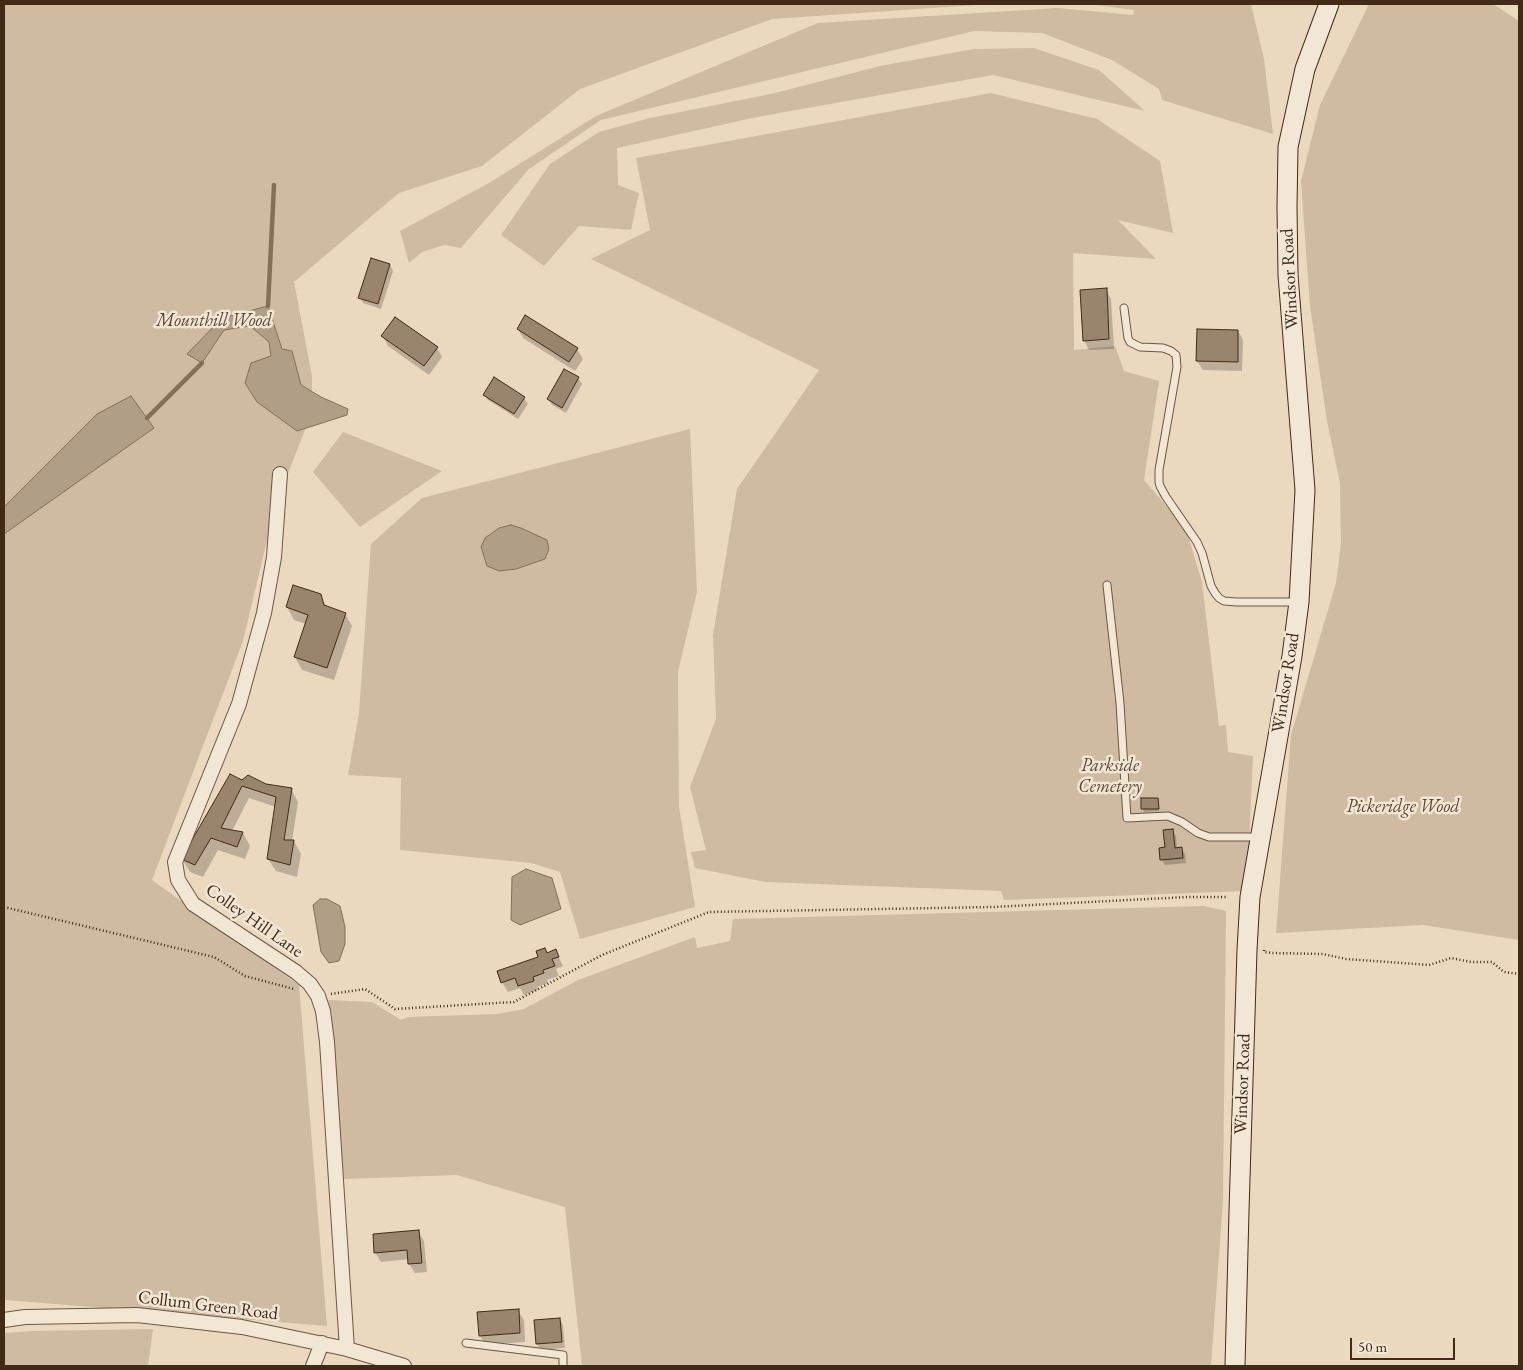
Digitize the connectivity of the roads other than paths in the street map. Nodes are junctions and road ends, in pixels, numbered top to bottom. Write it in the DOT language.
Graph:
graph roads {
  1 [pos="1330,4"];
  2 [pos="1124,308"];
  3 [pos="280,474"];
  4 [pos="1107,585"];
  5 [pos="1299,602"];
  6 [pos="1260,837"];
  7 [pos="4,1320"];
  8 [pos="322,1343"];
  9 [pos="466,1343"];
  10 [pos="347,1349"];
  11 [pos="313,1366"];
  12 [pos="404,1366"];
  13 [pos="563,1366"];
  14 [pos="1235,1366"];
  1 -- 5 [label="main road, Windsor Road"];
  2 -- 5 [label="lane"];
  3 -- 10 [label="street, Colley Hill Lane"];
  4 -- 6 [label="lane"];
  5 -- 6 [label="main road, Windsor Road"];
  6 -- 14 [label="main road, Windsor Road"];
  7 -- 8 [label="street, Collum Green Road"];
  8 -- 10 [label="street, Collum Green Road"];
  8 -- 11 [label="street"];
  9 -- 13 [label="lane"];
  10 -- 12 [label="street, Collum Green Road"];
}
